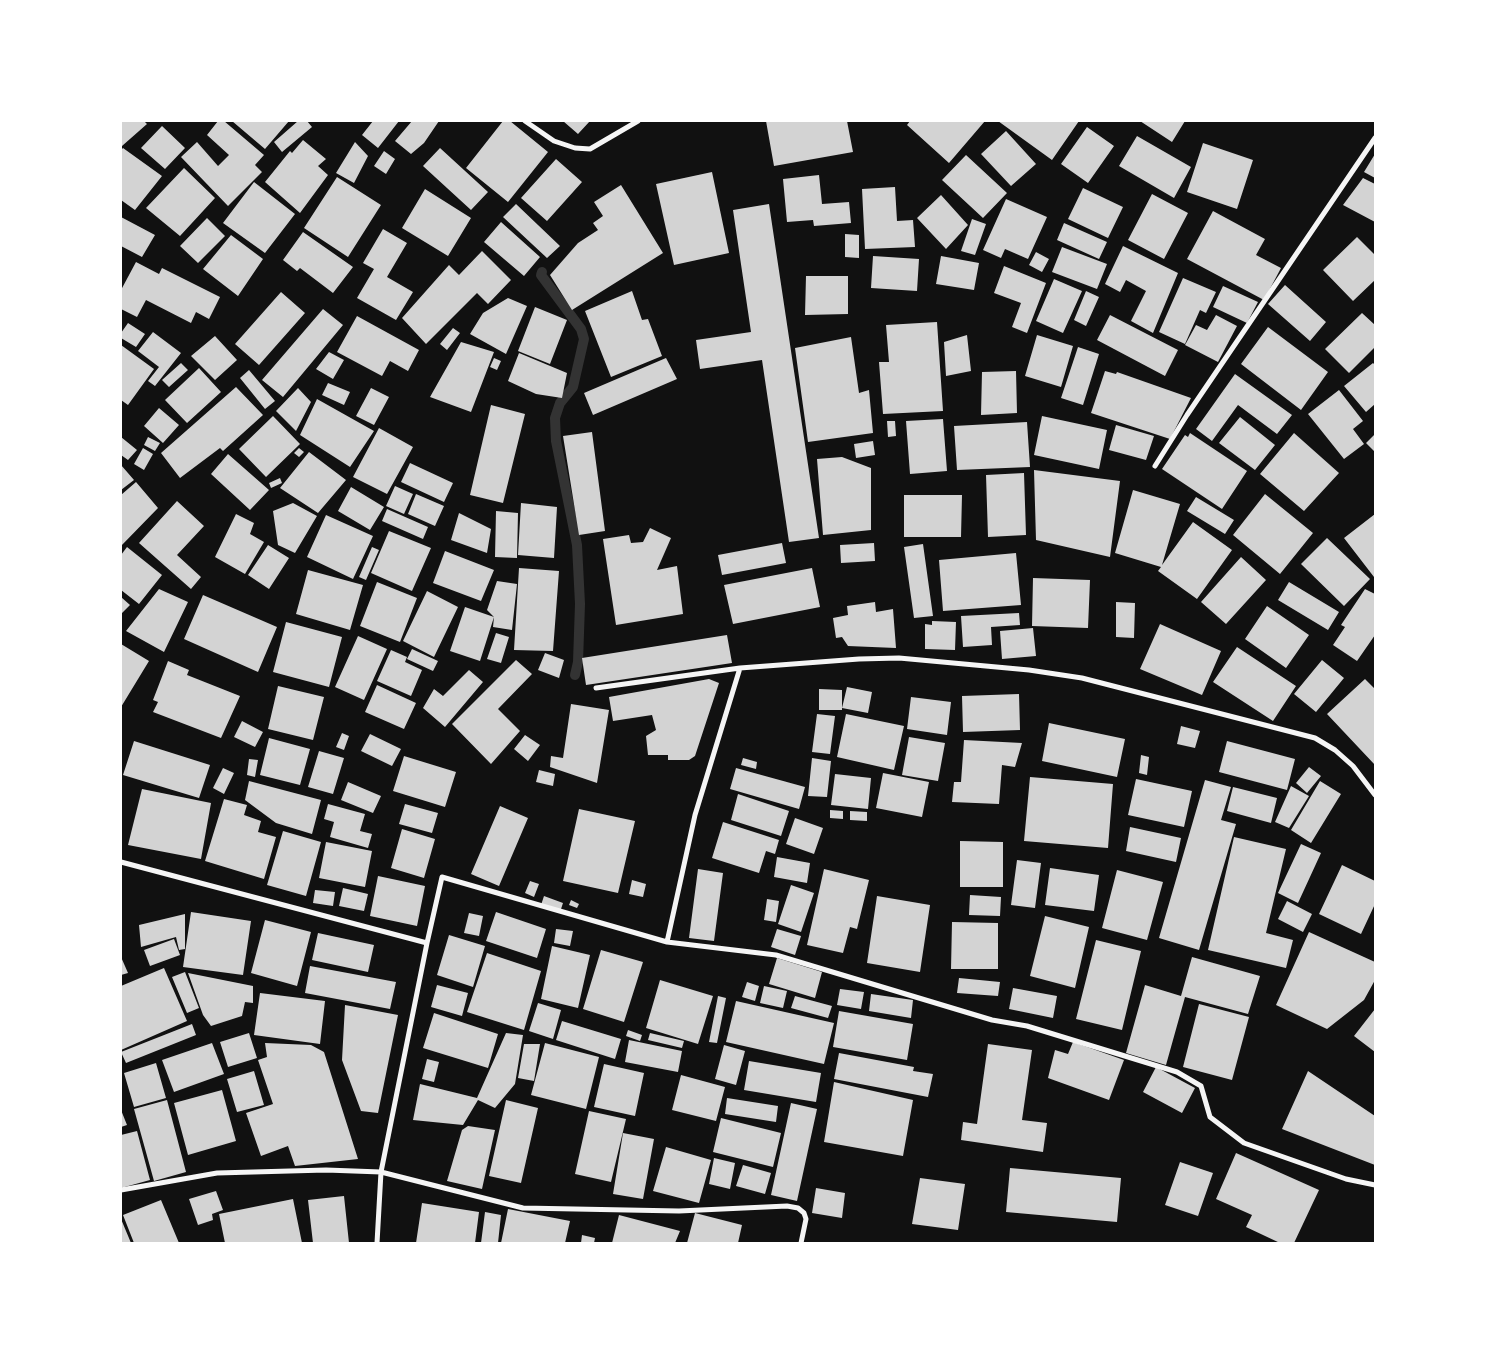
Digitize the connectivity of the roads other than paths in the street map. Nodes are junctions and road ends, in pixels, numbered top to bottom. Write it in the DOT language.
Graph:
graph roads {
  1 [pos="525,121"];
  2 [pos="638,121"];
  3 [pos="1375,138"];
  4 [pos="1156,466"];
  5 [pos="740,668"];
  6 [pos="596,688"];
  7 [pos="1375,795"];
  8 [pos="121,862"];
  9 [pos="667,942"];
  10 [pos="427,944"];
  11 [pos="381,1172"];
  12 [pos="1375,1185"];
  13 [pos="121,1190"];
  14 [pos="377,1243"];
  15 [pos="802,1243"];
  1 -- 2 [label="street"];
  3 -- 4 [label="street"];
  5 -- 6 [label="street"];
  5 -- 7 [label="street"];
  5 -- 9 [label="street"];
  8 -- 10 [label="street"];
  9 -- 10 [label="street"];
  9 -- 12 [label="street"];
  10 -- 11 [label="street"];
  11 -- 13 [label="street"];
  11 -- 14 [label="street"];
  11 -- 15 [label="street"];
}
